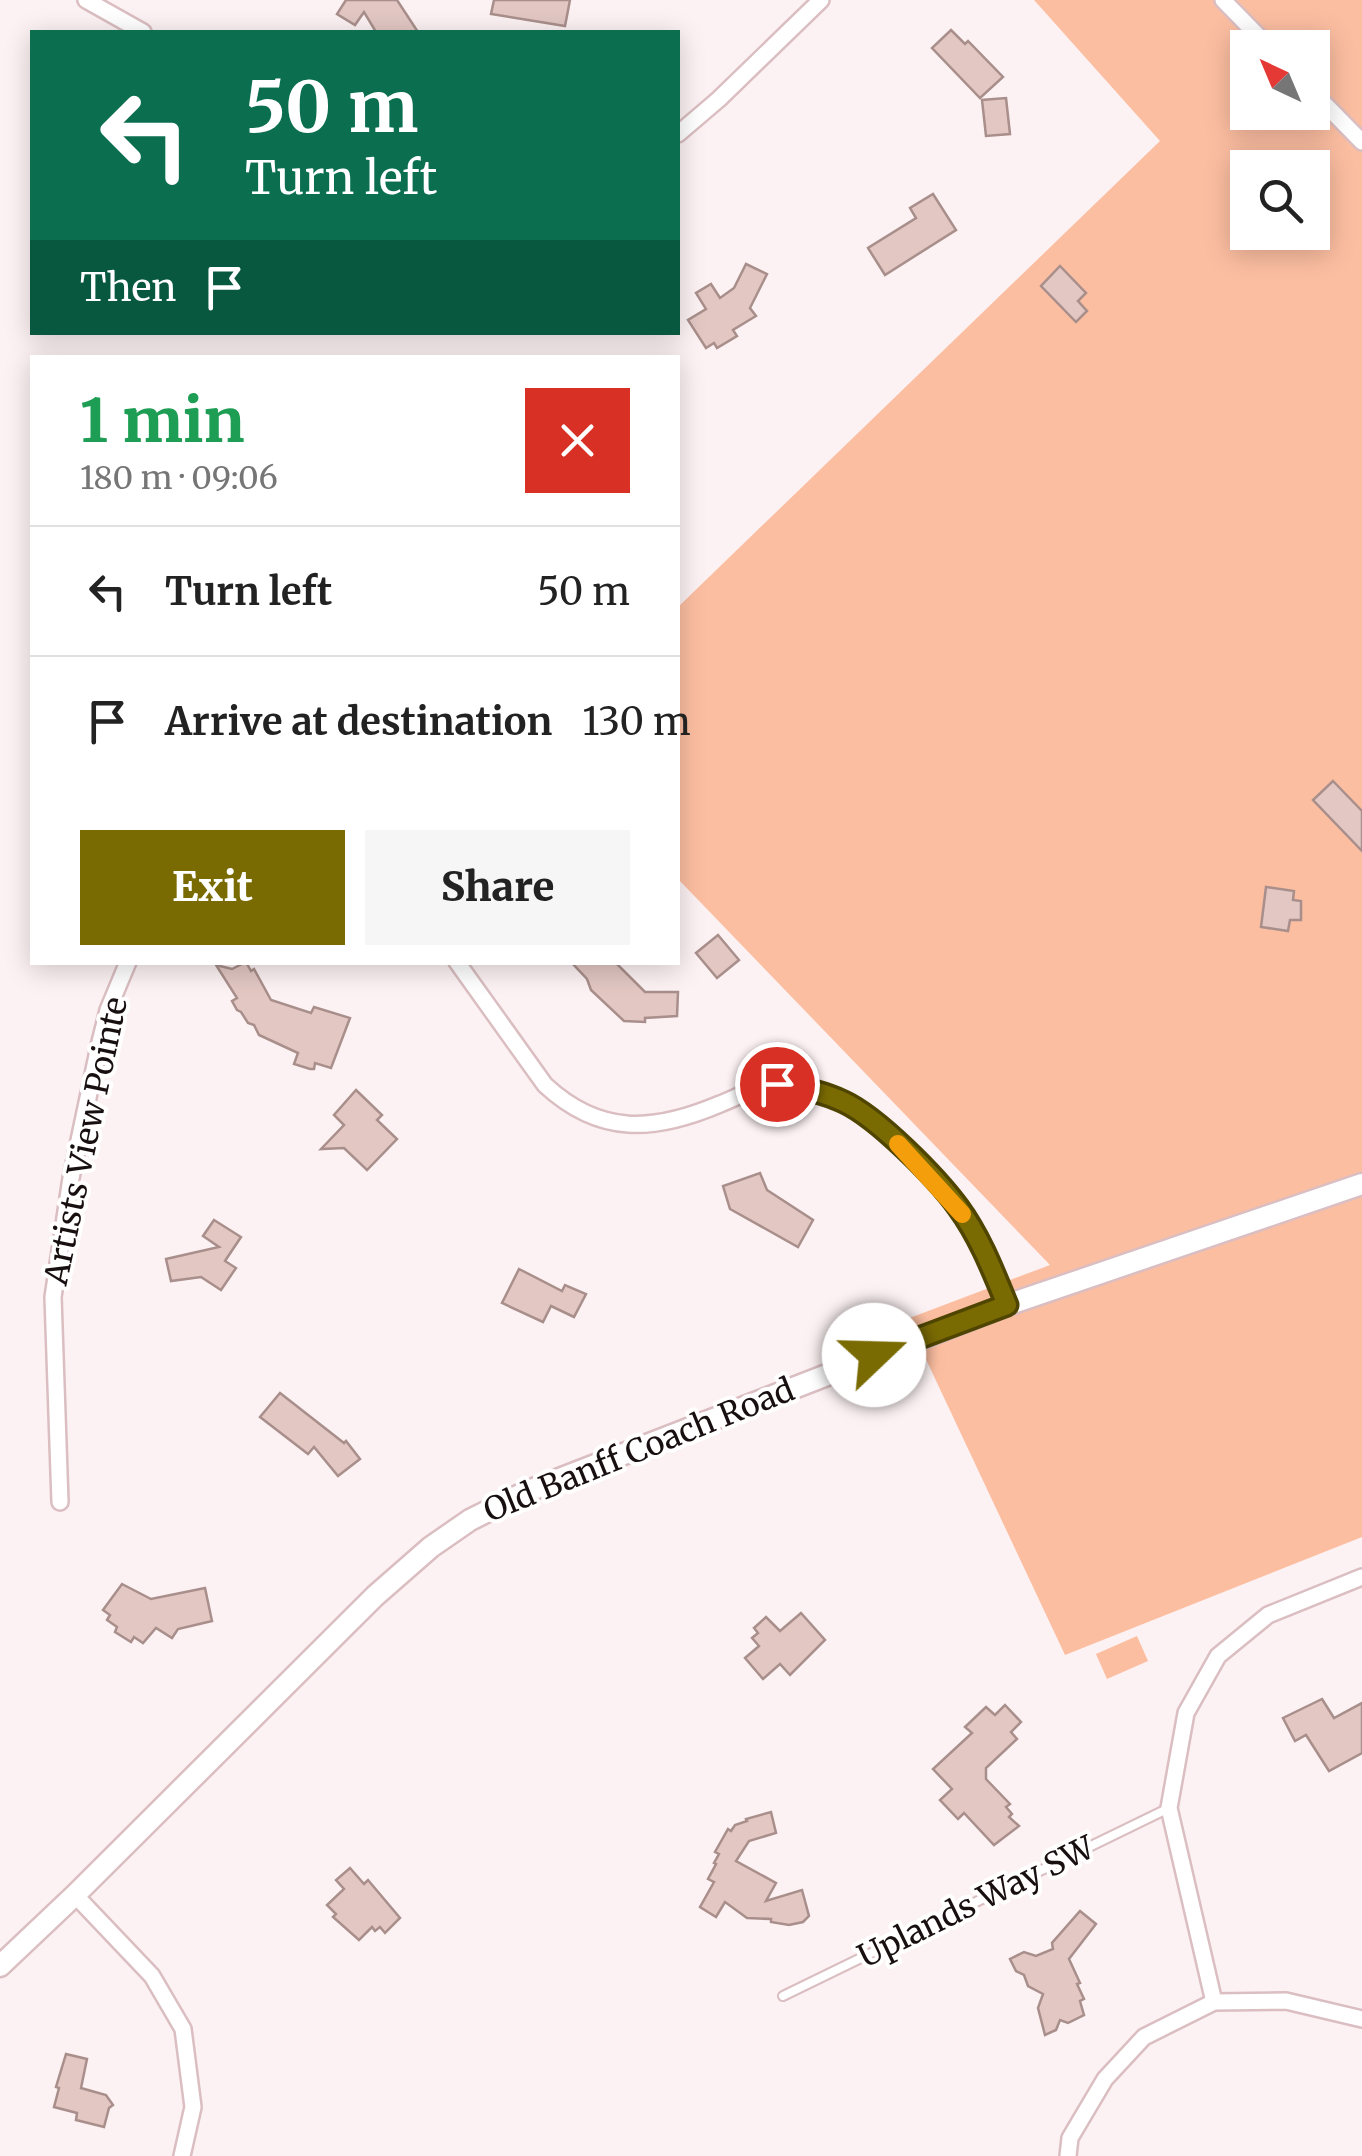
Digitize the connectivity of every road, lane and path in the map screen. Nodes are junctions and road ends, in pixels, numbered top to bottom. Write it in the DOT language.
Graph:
graph roads {
  1 [pos="86,0"];
  2 [pos="821,0"];
  3 [pos="1223,0"];
  4 [pos="139,30"];
  5 [pos="1252,30"];
  6 [pos="1330,110"];
  7 [pos="680,132"];
  8 [pos="1362,142"];
  9 [pos="127,965"];
  10 [pos="458,965"];
  11 [pos="1362,1184"];
  12 [pos="1007,1305"];
  13 [pos="60,1502"];
  14 [pos="1362,1577"];
  15 [pos="1170,1808"];
  16 [pos="75,1895"];
  17 [pos="0,1966"];
  18 [pos="782,1996"];
  19 [pos="1214,2002"];
  20 [pos="1362,2018"];
  21 [pos="182,2156"];
  22 [pos="1068,2156"];
  1 -- 4 [label="street"];
  2 -- 7 [label="street"];
  3 -- 5 [label="street"];
  6 -- 8 [label="street"];
  9 -- 13 [label="street, Artists View Pointe"];
  10 -- 12 [label="street"];
  11 -- 12 [label="main road, Old Banff Coach Road"];
  12 -- 16 [label="main road, Old Banff Coach Road"];
  14 -- 15 [label="street"];
  15 -- 18 [label="lane, Uplands Way SW"];
  15 -- 19 [label="street"];
  16 -- 17 [label="main road, Old Banff Coach Road"];
  16 -- 21 [label="street"];
  19 -- 20 [label="street"];
  19 -- 22 [label="street"];
}
